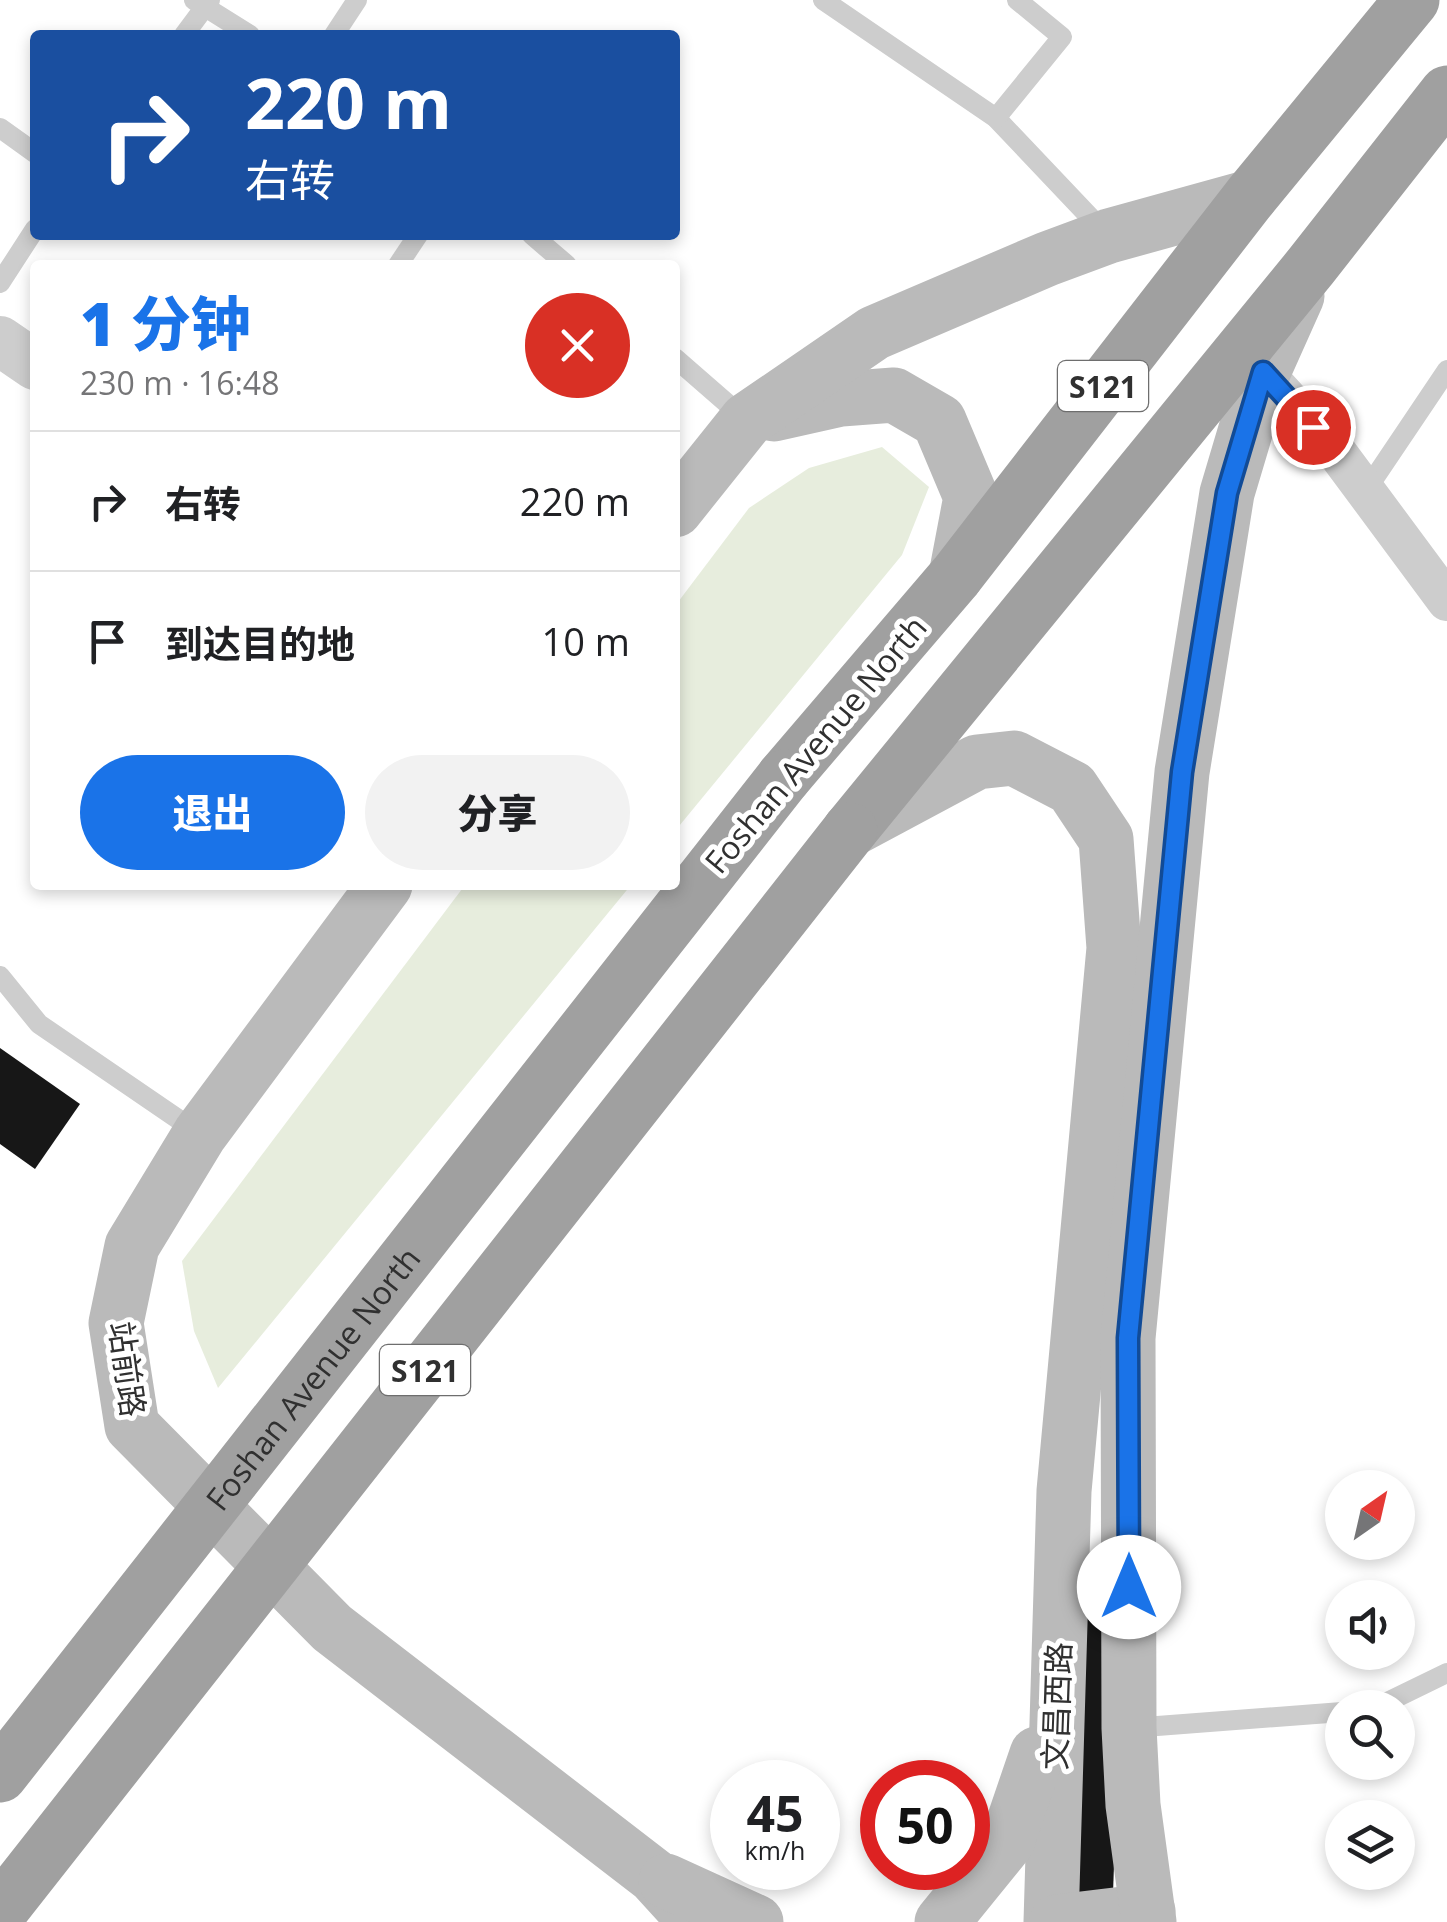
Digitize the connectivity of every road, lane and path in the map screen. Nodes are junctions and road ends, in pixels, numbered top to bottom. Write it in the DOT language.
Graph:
graph roads {
  1 [pos="357,0"];
  2 [pos="823,0"];
  3 [pos="1017,0"];
  4 [pos="203,2"];
  5 [pos="1401,5"];
  6 [pos="187,30"];
  7 [pos="243,30"];
  8 [pos="337,30"];
  9 [pos="1435,116"];
  10 [pos="996,118"];
  11 [pos="0,128"];
  12 [pos="30,149"];
  13 [pos="1250,197"];
  14 [pos="1109,236"];
  15 [pos="30,237"];
  16 [pos="538,240"];
  17 [pos="561,260"];
  18 [pos="1311,266"];
  19 [pos="0,283"];
  20 [pos="0,341"];
  21 [pos="30,362"];
  22 [pos="680,362"];
  23 [pos="1447,370"];
  24 [pos="1263,372"];
  25 [pos="747,420"];
  26 [pos="1365,492"];
  27 [pos="680,504"];
  28 [pos="956,576"];
  29 [pos="1447,601"];
  30 [pos="850,830"];
  31 [pos="382,890"];
  32 [pos="0,976"];
  33 [pos="200,1134"];
  34 [pos="1447,1673"];
  35 [pos="1412,1690"];
  36 [pos="1057,1694"];
  37 [pos="1325,1713"];
  38 [pos="1129,1728"];
  39 [pos="0,1775"];
  40 [pos="654,1876"];
  41 [pos="0,1911"];
  42 [pos="1148,1916"];
  43 [pos="696,1922"];
  44 [pos="756,1922"];
  45 [pos="942,1922"];
  46 [pos="1054,1922"];
  1 -- 8 [label="lane"];
  2 -- 10 [label="lane"];
  3 -- 10 [label="lane"];
  4 -- 6 [label="lane"];
  4 -- 7 [label="lane"];
  5 -- 13 [label="highway, Foshan Avenue North / S121"];
  9 -- 18 [label="highway"];
  10 -- 14 [label="lane"];
  11 -- 12 [label="lane"];
  13 -- 14 [label="main road"];
  13 -- 28 [label="highway, Foshan Avenue North / S121"];
  14 -- 25 [label="main road"];
  15 -- 19 [label="lane"];
  16 -- 17 [label="lane"];
  18 -- 24 [label="main road"];
  18 -- 30 [label="highway"];
  20 -- 21 [label="street"];
  22 -- 25 [label="lane"];
  23 -- 26 [label="lane"];
  24 -- 26 [label="street"];
  24 -- 38 [label="main road"];
  25 -- 27 [label="main road"];
  25 -- 28 [label="main road"];
  26 -- 29 [label="street"];
  28 -- 39 [label="highway, Foshan Avenue North / S121, bridge"];
  30 -- 36 [label="main road, 文昌西路"];
  30 -- 41 [label="highway, S121, bridge"];
  31 -- 33 [label="main road, 站前路"];
  32 -- 33 [label="lane"];
  33 -- 40 [label="main road, 站前路"];
  34 -- 35 [label="lane"];
  36 -- 45 [label="main road"];
  36 -- 46 [label="main road, 文昌西路"];
  37 -- 38 [label="lane"];
  38 -- 42 [label="main road"];
  40 -- 43 [label="main road"];
  40 -- 44 [label="main road"];
  42 -- 46 [label="main road"];
}
